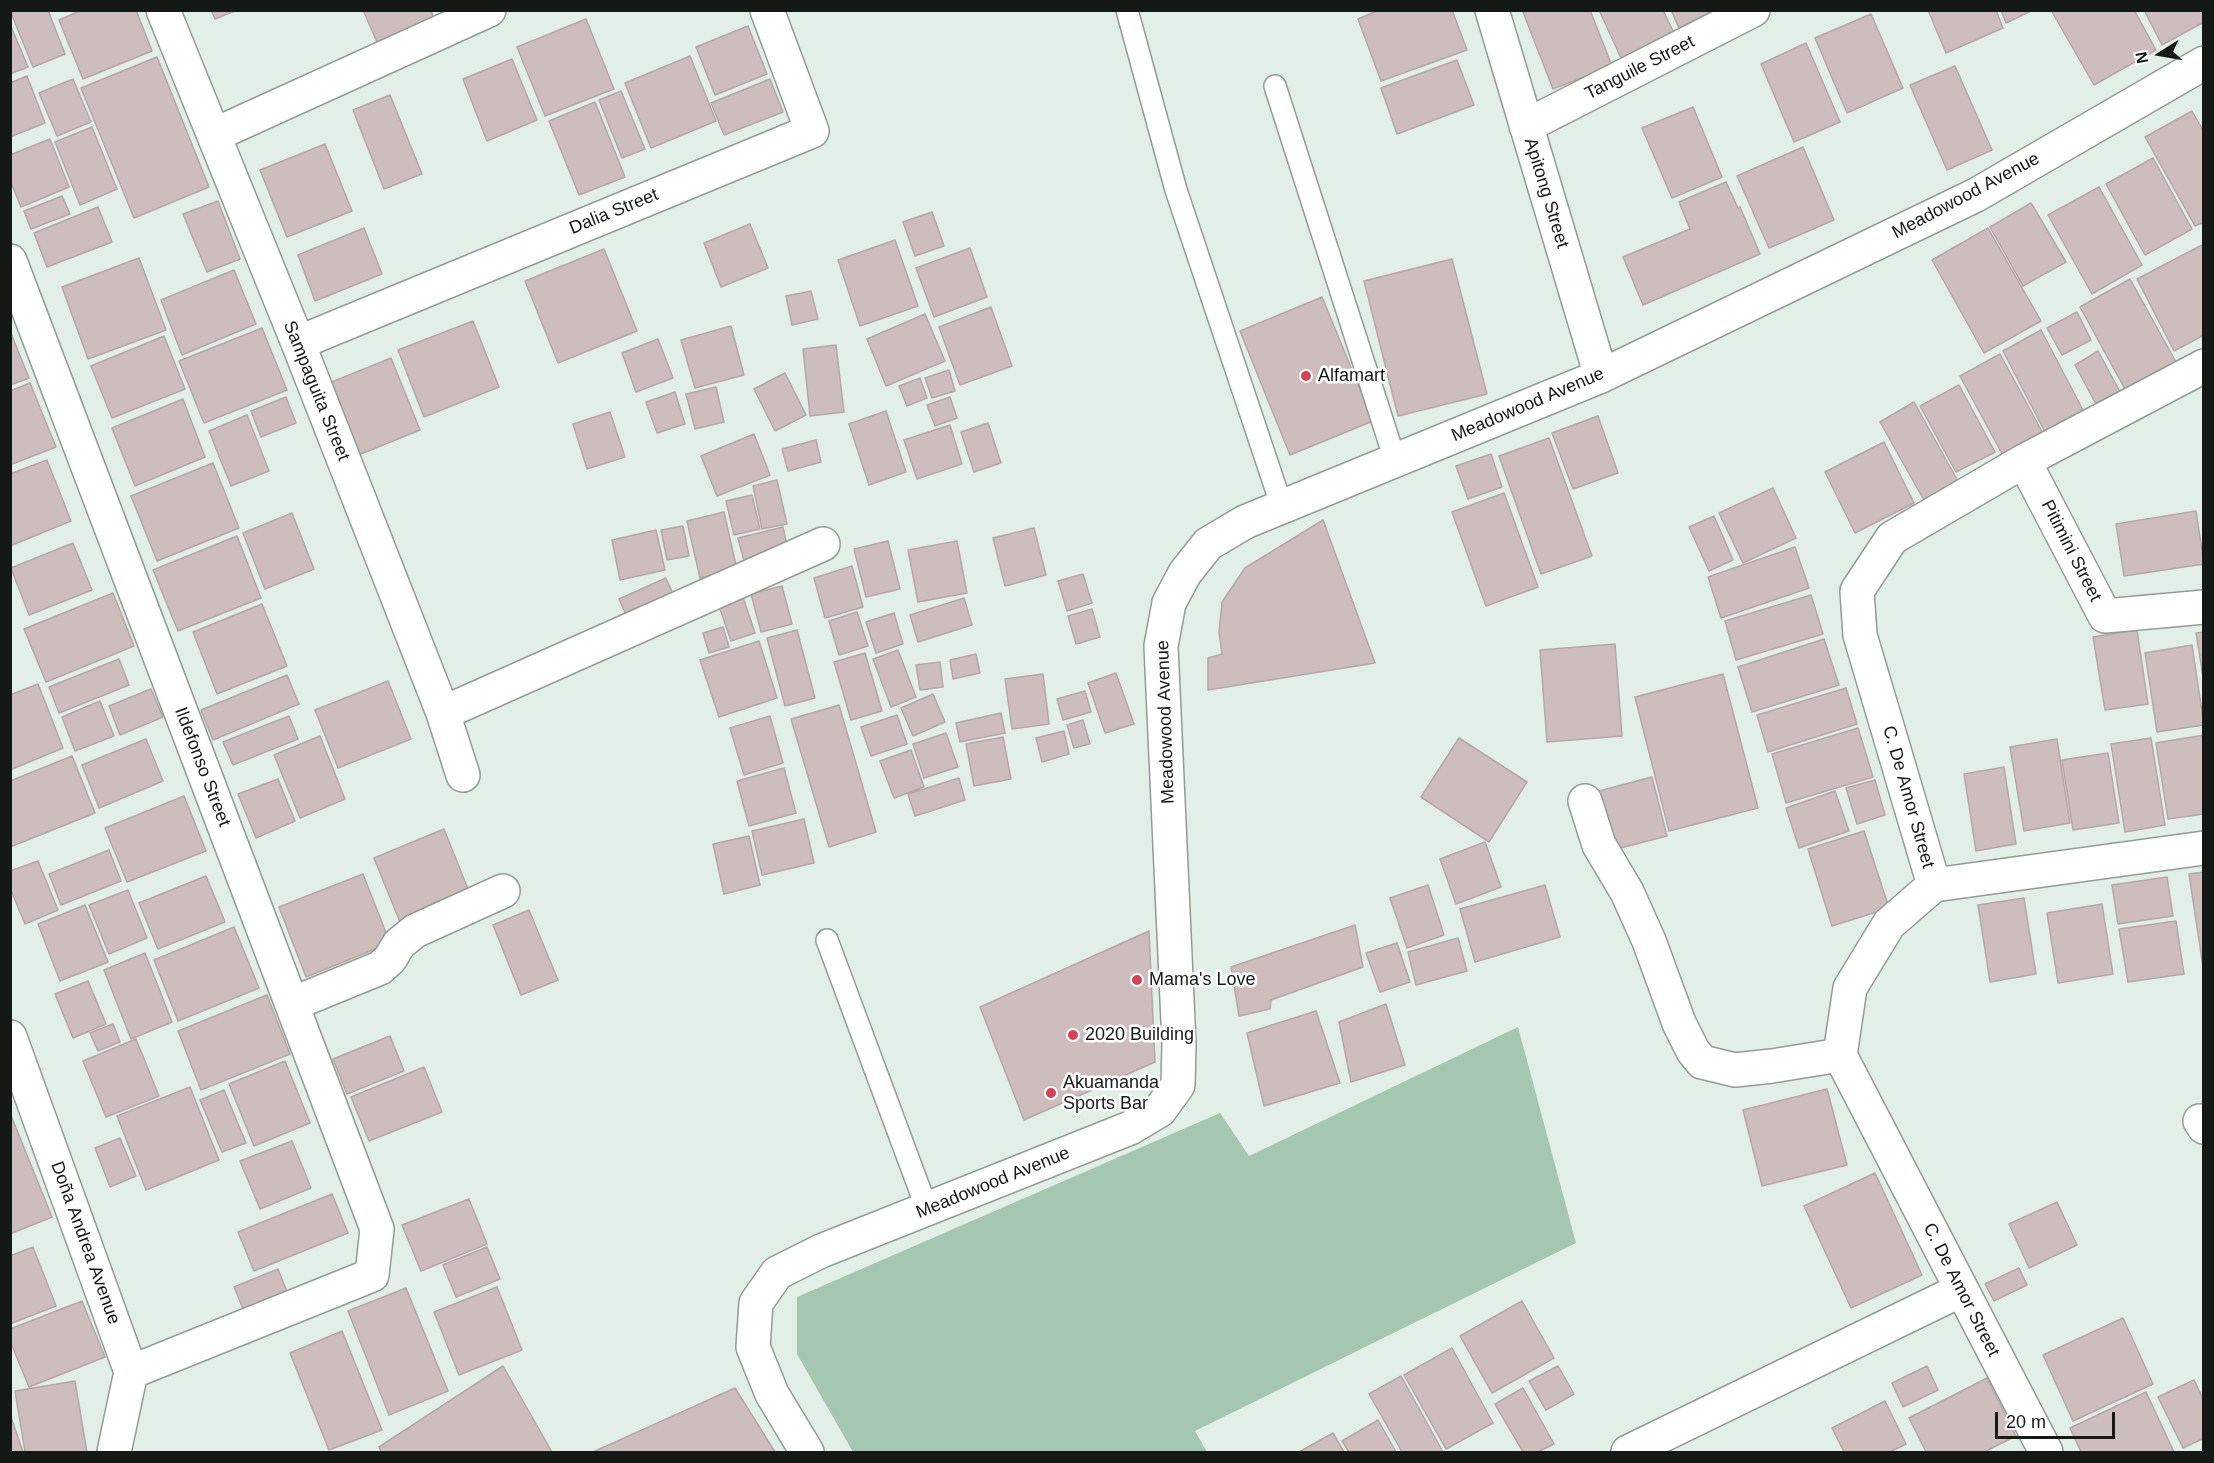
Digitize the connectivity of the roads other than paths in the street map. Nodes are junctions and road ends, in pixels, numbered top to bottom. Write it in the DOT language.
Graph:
graph roads {
  1 [pos="163,10"];
  2 [pos="489,10"];
  3 [pos="767,10"];
  4 [pos="1127,10"];
  5 [pos="1492,10"];
  6 [pos="1753,10"];
  7 [pos="2204,63"];
  8 [pos="1275,86"];
  9 [pos="1526,126"];
  10 [pos="214,135"];
  11 [pos="10,261"];
  12 [pos="297,343"];
  13 [pos="2204,366"];
  14 [pos="1601,376"];
  15 [pos="1395,460"];
  16 [pos="2024,461"];
  17 [pos="1282,507"];
  18 [pos="822,544"];
  19 [pos="2204,607"];
  20 [pos="443,713"];
  21 [pos="463,775"];
  22 [pos="1585,801"];
  23 [pos="2204,848"];
  24 [pos="1934,885"];
  25 [pos="503,891"];
  26 [pos="827,940"];
  27 [pos="292,1004"];
  28 [pos="10,1036"];
  29 [pos="1840,1055"];
  30 [pos="927,1209"];
  31 [pos="1961,1290"];
  32 [pos="131,1372"];
  33 [pos="114,1452"];
  34 [pos="807,1452"];
  35 [pos="1628,1452"];
  36 [pos="2046,1452"];
  1 -- 10 [label="street, Sampaguita Street"];
  2 -- 10 [label="street"];
  3 -- 12 [label="street, Dalia Street"];
  4 -- 17 [label="lane"];
  5 -- 9 [label="street, Apitong Street"];
  6 -- 9 [label="street, Tanguile Street"];
  7 -- 14 [label="street, Meadowood Avenue"];
  8 -- 15 [label="lane"];
  9 -- 14 [label="street, Apitong Street"];
  10 -- 12 [label="street, Sampaguita Street"];
  11 -- 27 [label="street, Ildefonso Street"];
  12 -- 20 [label="street, Sampaguita Street"];
  13 -- 16 [label="street, C. De Amor Street"];
  14 -- 15 [label="street, Meadowood Avenue"];
  15 -- 17 [label="street, Meadowood Avenue"];
  16 -- 19 [label="street, Pitimini Street"];
  16 -- 24 [label="street, C. De Amor Street"];
  17 -- 30 [label="street, Meadowood Avenue"];
  18 -- 20 [label="street"];
  20 -- 21 [label="street, Sampaguita Street"];
  22 -- 29 [label="street"];
  23 -- 24 [label="street"];
  24 -- 29 [label="street, C. De Amor Street"];
  25 -- 27 [label="street"];
  26 -- 30 [label="lane"];
  27 -- 32 [label="street, Ildefonso Street"];
  28 -- 32 [label="street, Doña Andrea Avenue"];
  29 -- 31 [label="street, C. De Amor Street"];
  30 -- 34 [label="street, Meadowood Avenue"];
  31 -- 35 [label="street"];
  31 -- 36 [label="street, C. De Amor Street"];
  32 -- 33 [label="street"];
}
